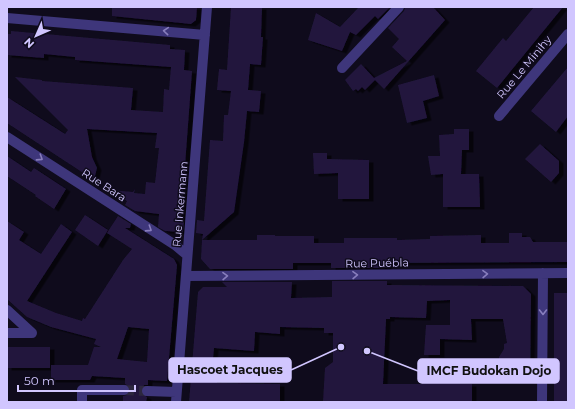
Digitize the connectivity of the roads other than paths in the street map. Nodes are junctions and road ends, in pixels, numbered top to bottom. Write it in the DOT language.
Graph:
graph roads {
  1 [pos="208,7"];
  2 [pos="399,7"];
  3 [pos="7,18"];
  4 [pos="568,34"];
  5 [pos="205,35"];
  6 [pos="342,68"];
  7 [pos="499,116"];
  8 [pos="7,137"];
  9 [pos="187,255"];
  10 [pos="543,273"];
  11 [pos="568,273"];
  12 [pos="186,276"];
  13 [pos="7,310"];
  14 [pos="7,333"];
  15 [pos="124,390"];
  16 [pos="147,391"];
  17 [pos="176,397"];
  18 [pos="82,402"];
  19 [pos="542,402"];
  1 -- 5 [label="street, Rue Inkermann"];
  2 -- 6 [label="street"];
  5 -- 3 [label="street, one-way"];
  4 -- 7 [label="street, Rue Le Minihy"];
  5 -- 9 [label="street, Rue Inkermann"];
  8 -- 9 [label="street, Rue Bara, one-way"];
  9 -- 12 [label="street, Rue Inkermann"];
  10 -- 11 [label="street, Rue Puébla"];
  12 -- 10 [label="street, Rue Puébla, one-way"];
  10 -- 19 [label="street, one-way"];
  12 -- 17 [label="street, Rue Inkermann"];
  13 -- 14 [label="street"];
  15 -- 18 [label="street"];
  16 -- 17 [label="street"];
}
